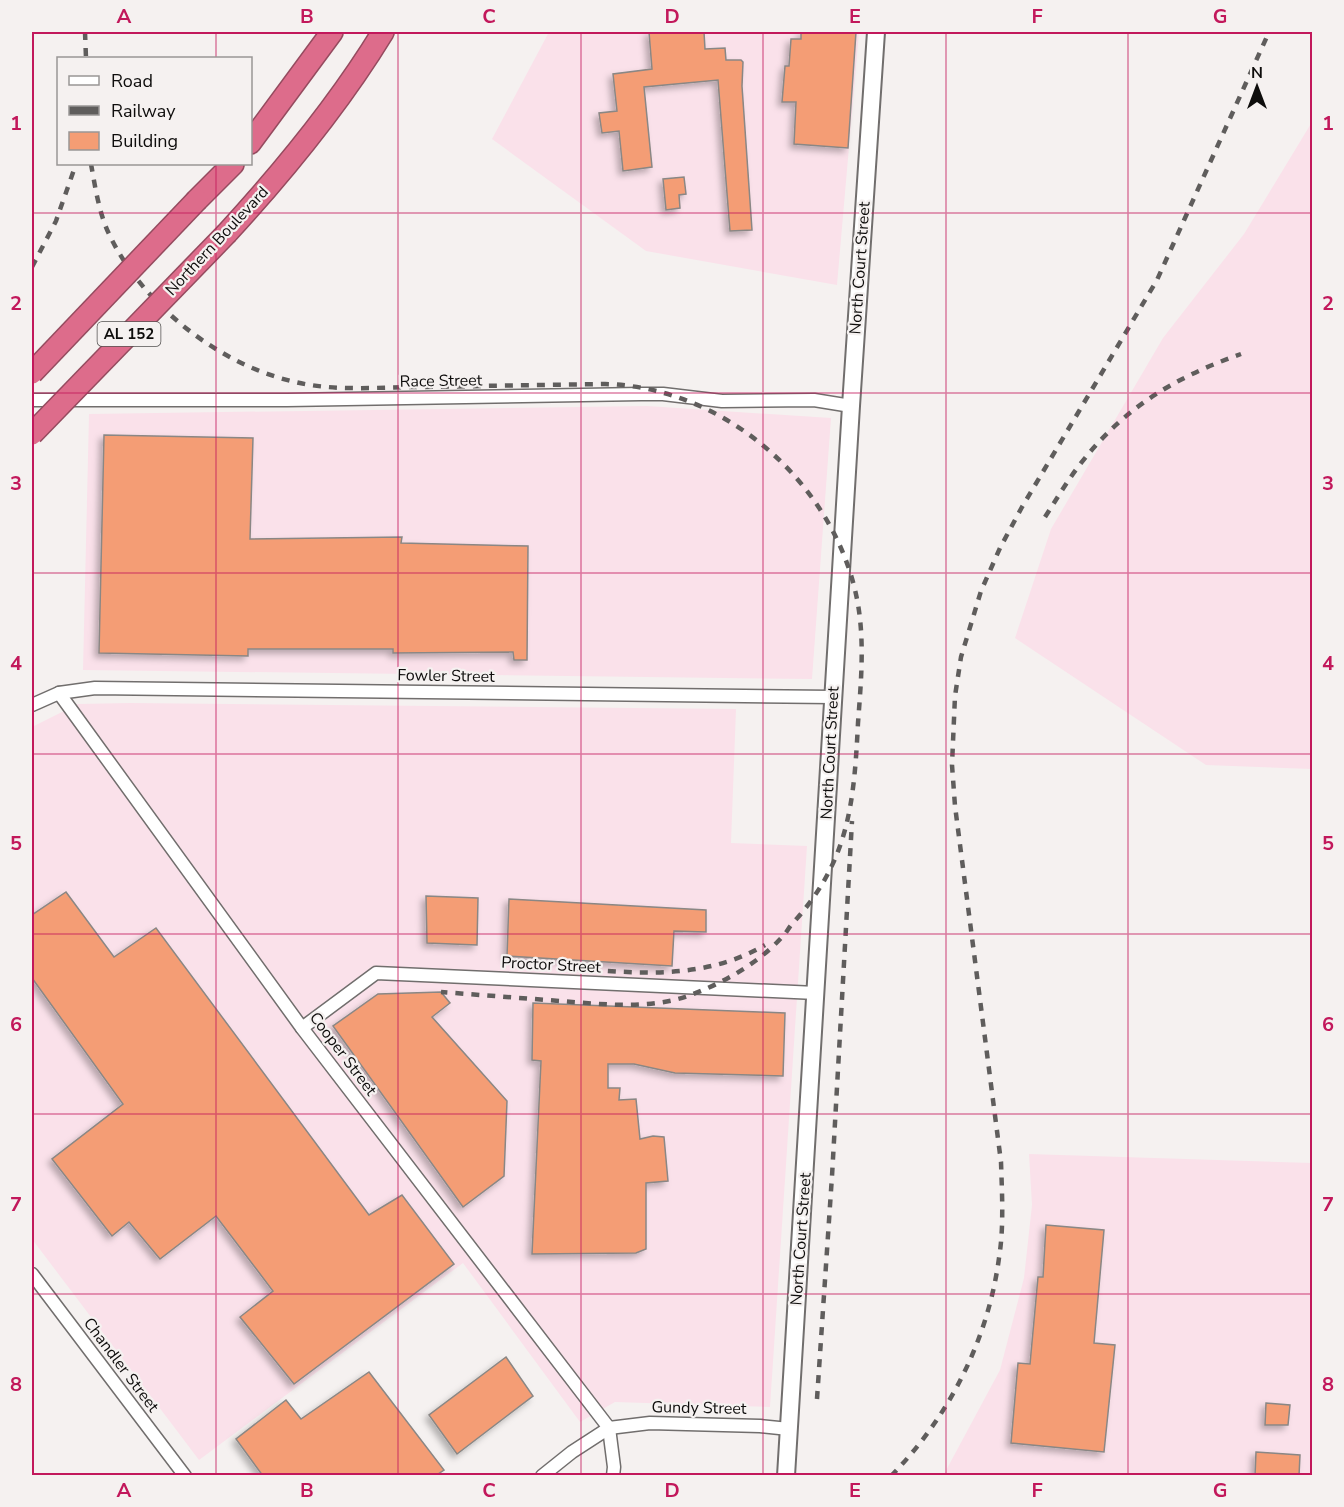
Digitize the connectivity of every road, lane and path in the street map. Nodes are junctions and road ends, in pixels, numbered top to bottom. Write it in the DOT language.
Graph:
graph roads {
  1 [pos="332,32"];
  2 [pos="383,32"];
  3 [pos="392,32"];
  4 [pos="876,32"];
  5 [pos="365,61"];
  6 [pos="252,140"];
  7 [pos="232,165"];
  8 [pos="32,373"];
  9 [pos="32,400"];
  10 [pos="851,406"];
  11 [pos="32,434"];
  12 [pos="59,693"];
  13 [pos="833,697"];
  14 [pos="32,705"];
  15 [pos="816,993"];
  16 [pos="302,1028"];
  17 [pos="32,1274"];
  18 [pos="609,1428"];
  19 [pos="789,1429"];
  20 [pos="185,1476"];
  21 [pos="542,1476"];
  22 [pos="613,1476"];
  23 [pos="786,1476"];
  1 -- 6 [label="highway"];
  2 -- 5 [label="highway, Northern Boulevard / AL 152"];
  3 -- 5 [label="highway"];
  4 -- 10 [label="main road, North Court Street"];
  5 -- 11 [label="highway, Northern Boulevard / AL 152, bridge"];
  7 -- 8 [label="highway, AL 152, bridge"];
  9 -- 10 [label="street, Race Street"];
  10 -- 13 [label="main road, North Court Street"];
  12 -- 13 [label="street, Fowler Street"];
  12 -- 14 [label="street, Fowler Street"];
  12 -- 16 [label="street, Cooper Street"];
  13 -- 15 [label="main road, North Court Street"];
  15 -- 16 [label="street, Proctor Street"];
  15 -- 19 [label="main road, North Court Street"];
  16 -- 18 [label="street, Cooper Street"];
  17 -- 20 [label="street, Chandler Street"];
  18 -- 19 [label="street, Gundy Street"];
  18 -- 21 [label="street"];
  18 -- 22 [label="street"];
  19 -- 23 [label="main road, North Court Street"];
}
